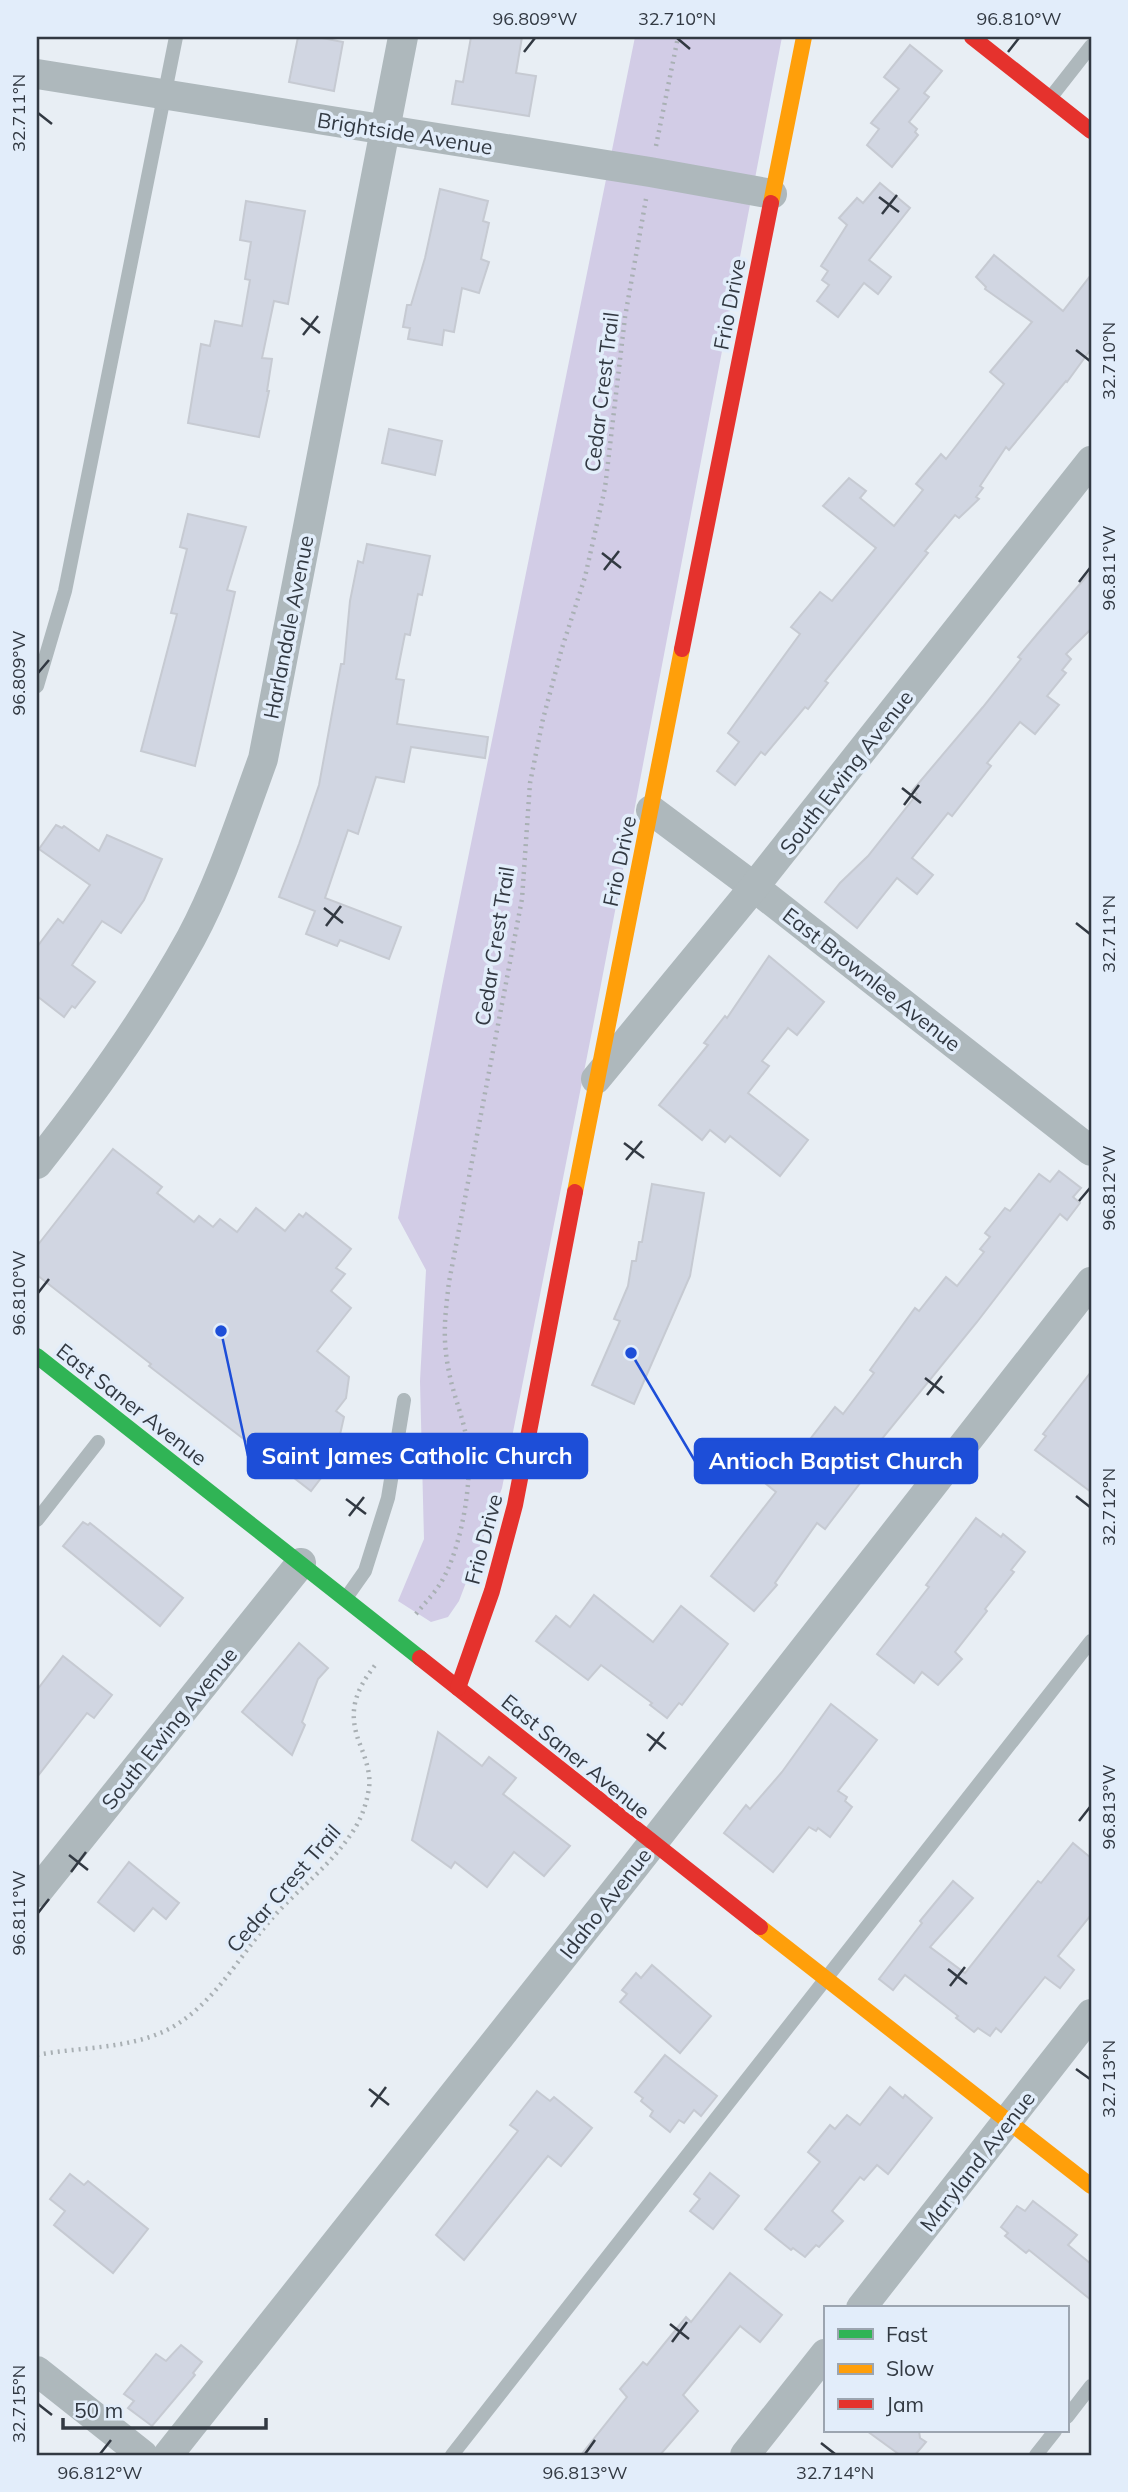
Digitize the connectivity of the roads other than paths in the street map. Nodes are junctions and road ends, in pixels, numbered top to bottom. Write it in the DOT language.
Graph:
graph roads {
  1 [pos="176,37"];
  2 [pos="403,37"];
  3 [pos="804,37"];
  4 [pos="972,37"];
  5 [pos="1091,46"];
  6 [pos="37,74"];
  7 [pos="165,95"];
  8 [pos="1050,99"];
  9 [pos="383,130"];
  10 [pos="1091,131"];
  11 [pos="772,194"];
  12 [pos="1091,461"];
  13 [pos="37,686"];
  14 [pos="651,810"];
  15 [pos="754,887"];
  16 [pos="596,1080"];
  17 [pos="1091,1151"];
  18 [pos="37,1164"];
  19 [pos="1091,1282"];
  20 [pos="37,1356"];
  21 [pos="404,1400"];
  22 [pos="98,1442"];
  23 [pos="37,1520"];
  24 [pos="301,1563"];
  25 [pos="345,1599"];
  26 [pos="1091,1641"];
  27 [pos="458,1688"];
  28 [pos="652,1843"];
  29 [pos="37,1892"];
  30 [pos="827,1980"];
  31 [pos="1091,2014"];
  32 [pos="1008,2122"];
  33 [pos="1091,2186"];
  34 [pos="863,2306"];
  35 [pos="824,2355"];
  36 [pos="37,2371"];
  37 [pos="1091,2386"];
  38 [pos="1068,2416"];
  39 [pos="1054,2432"];
  40 [pos="143,2455"];
  41 [pos="168,2455"];
  42 [pos="453,2455"];
  43 [pos="745,2455"];
  44 [pos="1036,2455"];
  1 -- 7 [label="lane"];
  2 -- 9 [label="street, Harlandale Avenue"];
  3 -- 11 [label="street, Frio Drive"];
  4 -- 8 [label="street"];
  5 -- 8 [label="lane"];
  6 -- 7 [label="street, Brightside Avenue"];
  7 -- 9 [label="street, Brightside Avenue"];
  7 -- 13 [label="lane"];
  8 -- 10 [label="street"];
  9 -- 11 [label="street, Brightside Avenue"];
  9 -- 18 [label="street, Harlandale Avenue"];
  11 -- 14 [label="street, Frio Drive"];
  12 -- 15 [label="street, South Ewing Avenue"];
  14 -- 15 [label="street, East Brownlee Avenue"];
  14 -- 16 [label="street, Frio Drive"];
  15 -- 16 [label="street, South Ewing Avenue"];
  15 -- 17 [label="street, East Brownlee Avenue"];
  16 -- 27 [label="street, Frio Drive"];
  19 -- 28 [label="street, Idaho Avenue"];
  20 -- 24 [label="street, East Saner Avenue"];
  21 -- 25 [label="lane"];
  22 -- 23 [label="lane"];
  24 -- 25 [label="street, East Saner Avenue"];
  24 -- 29 [label="street, South Ewing Avenue"];
  25 -- 27 [label="street, East Saner Avenue"];
  26 -- 30 [label="lane"];
  27 -- 28 [label="street, East Saner Avenue"];
  28 -- 30 [label="street, East Saner Avenue"];
  28 -- 41 [label="street, Idaho Avenue"];
  30 -- 32 [label="street, East Saner Avenue"];
  30 -- 42 [label="lane"];
  31 -- 32 [label="street, Maryland Avenue"];
  32 -- 33 [label="street, East Saner Avenue"];
  32 -- 34 [label="street, Maryland Avenue"];
  35 -- 43 [label="street"];
  36 -- 40 [label="street"];
  37 -- 38 [label="lane"];
  39 -- 44 [label="lane"];
}
